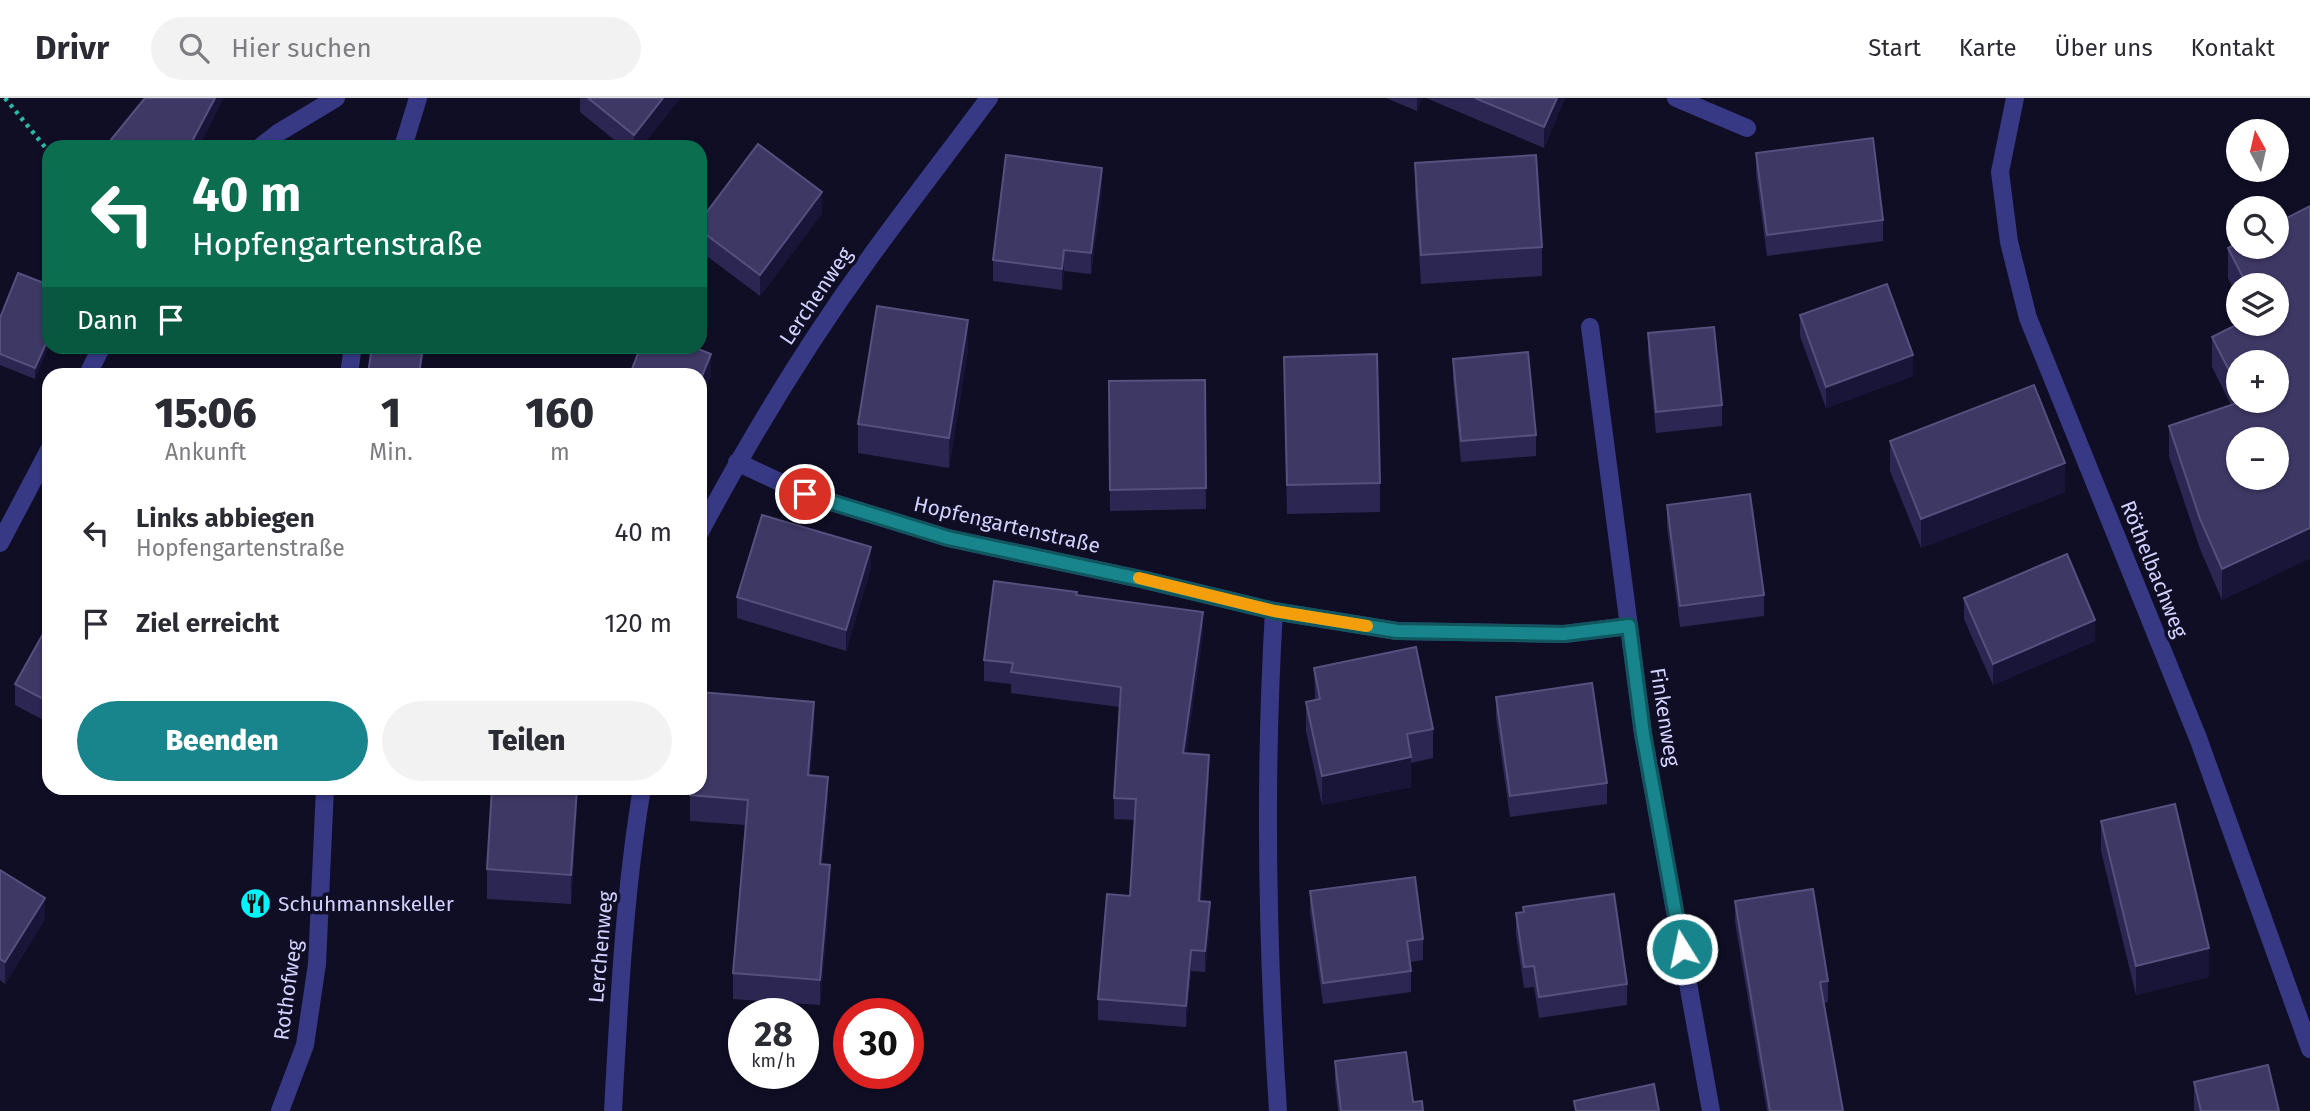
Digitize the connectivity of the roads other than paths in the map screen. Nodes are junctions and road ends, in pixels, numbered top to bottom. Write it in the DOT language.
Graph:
graph roads {
  1 [pos="336,98"];
  2 [pos="418,98"];
  3 [pos="989,98"];
  4 [pos="1676,98"];
  5 [pos="2015,98"];
  6 [pos="1747,128"];
  7 [pos="269,140"];
  8 [pos="405,140"];
  9 [pos="1590,327"];
  10 [pos="737,462"];
  11 [pos="42,463"];
  12 [pos="707,520"];
  13 [pos="0,543"];
  14 [pos="1274,611"];
  15 [pos="1629,626"];
  16 [pos="325,795"];
  17 [pos="641,795"];
  18 [pos="2310,1049"];
  19 [pos="280,1111"];
  20 [pos="613,1111"];
  21 [pos="1279,1111"];
  22 [pos="1711,1111"];
  1 -- 7 [label="street"];
  2 -- 8 [label="street"];
  3 -- 10 [label="street, Lerchenweg"];
  4 -- 6 [label="street"];
  5 -- 18 [label="street, Röthelbachweg"];
  9 -- 15 [label="street, Finkenweg"];
  10 -- 12 [label="street, Lerchenweg"];
  10 -- 14 [label="street, Hopfengartenstraße"];
  11 -- 13 [label="street"];
  14 -- 15 [label="street, Hopfengartenstraße"];
  14 -- 21 [label="street"];
  15 -- 22 [label="street, Finkenweg"];
  16 -- 19 [label="street, Rothofweg"];
  17 -- 20 [label="street, Lerchenweg"];
}
